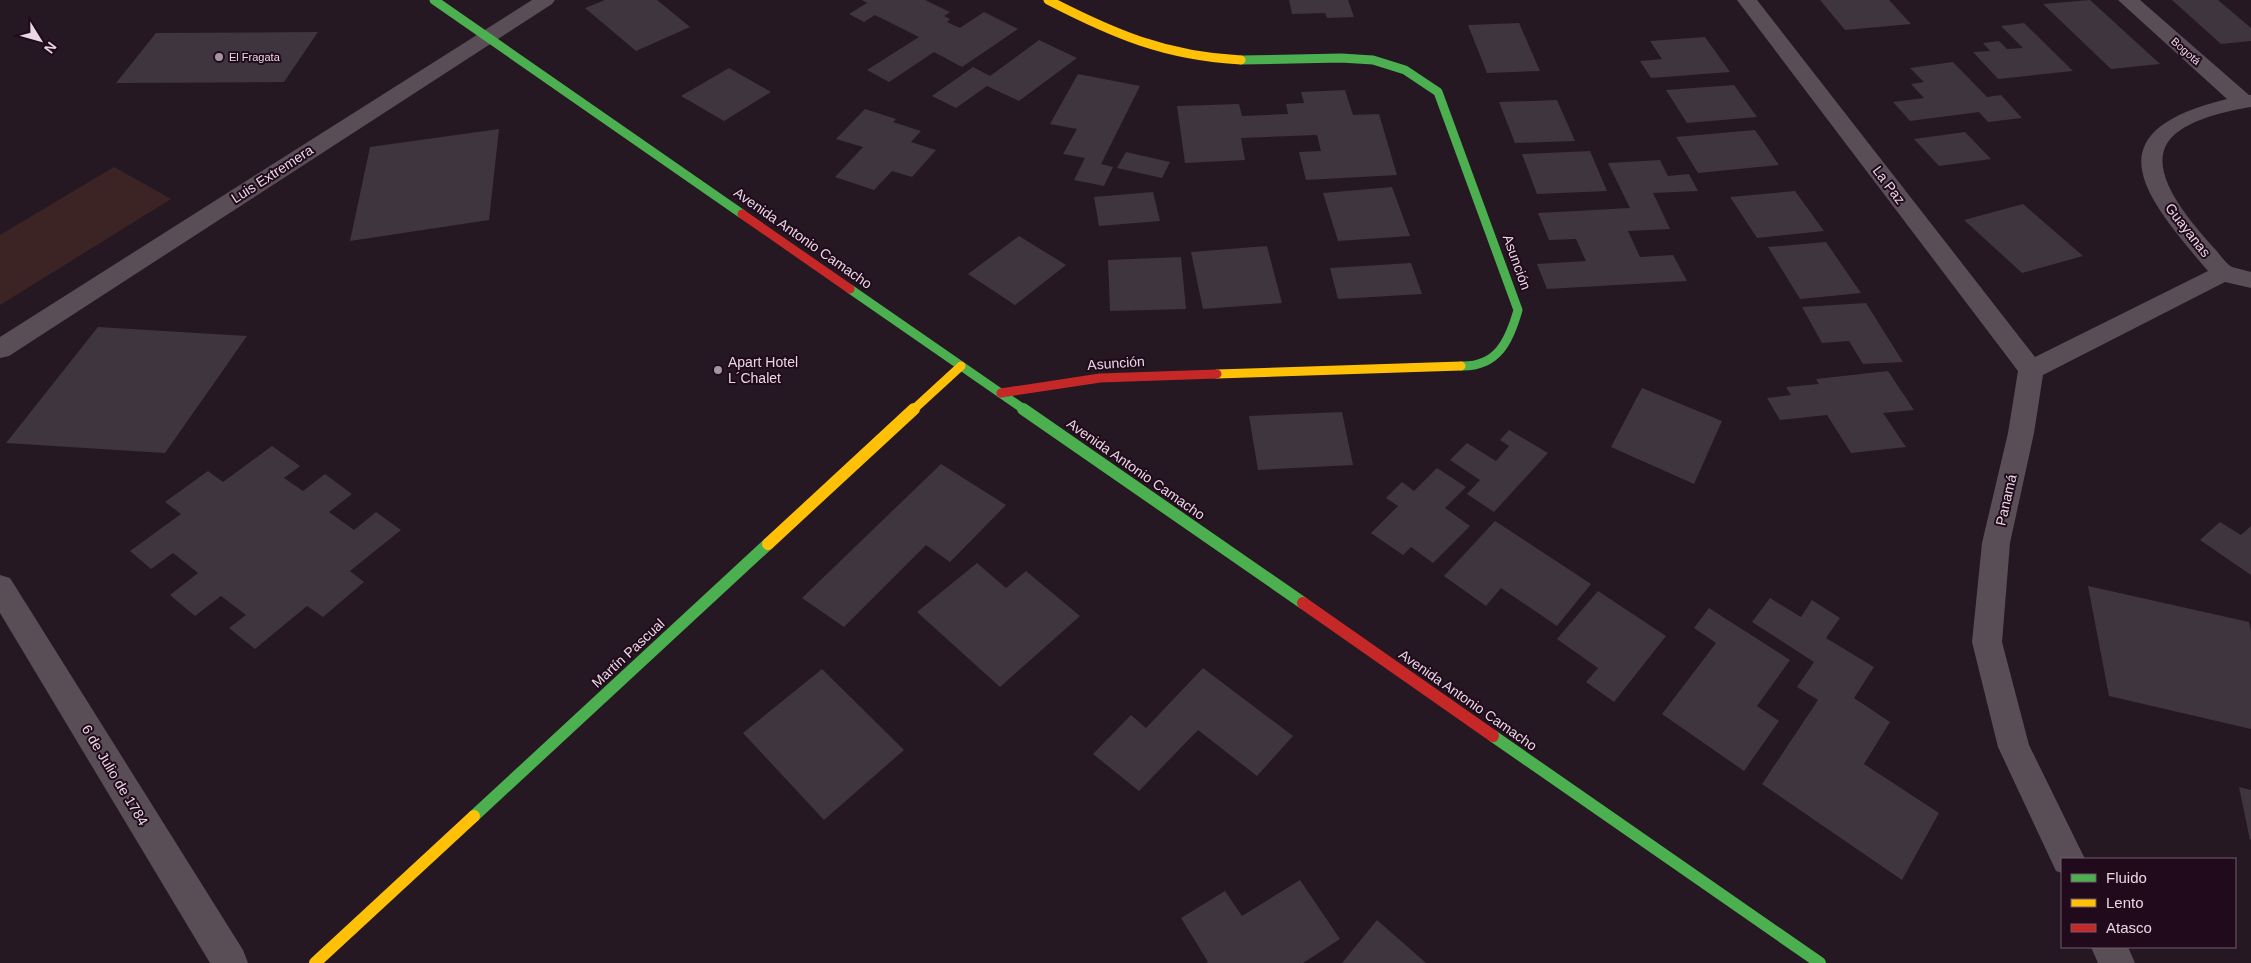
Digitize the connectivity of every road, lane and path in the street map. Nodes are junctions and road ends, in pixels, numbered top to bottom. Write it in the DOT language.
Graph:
graph roads {
  1 [pos="434,0"];
  2 [pos="544,0"];
  3 [pos="1048,0"];
  4 [pos="1747,0"];
  5 [pos="2128,0"];
  6 [pos="487,37"];
  7 [pos="2247,102"];
  8 [pos="2223,273"];
  9 [pos="2251,280"];
  10 [pos="0,348"];
  11 [pos="961,366"];
  12 [pos="2031,370"];
  13 [pos="1001,393"];
  14 [pos="0,587"];
  15 [pos="2068,858"];
  16 [pos="2109,948"];
  17 [pos="230,963"];
  18 [pos="315,963"];
  19 [pos="1820,963"];
  20 [pos="2116,963"];
  1 -- 6 [label="street, Avenida Antonio Camacho"];
  2 -- 6 [label="street, Luis Extremera"];
  3 -- 13 [label="street, Asunción"];
  4 -- 12 [label="street, La Paz"];
  5 -- 7 [label="street, Bogotá"];
  6 -- 10 [label="street, Luis Extremera"];
  6 -- 11 [label="street, Avenida Antonio Camacho"];
  7 -- 8 [label="street, Guayanas"];
  8 -- 9 [label="street"];
  8 -- 12 [label="street"];
  11 -- 13 [label="street, Avenida Antonio Camacho"];
  11 -- 18 [label="street, Martín Pascual"];
  12 -- 15 [label="street, Panamá"];
  13 -- 19 [label="street, Avenida Antonio Camacho"];
  14 -- 17 [label="street, 6 de Julio de 1784"];
  16 -- 20 [label="street"];
}
